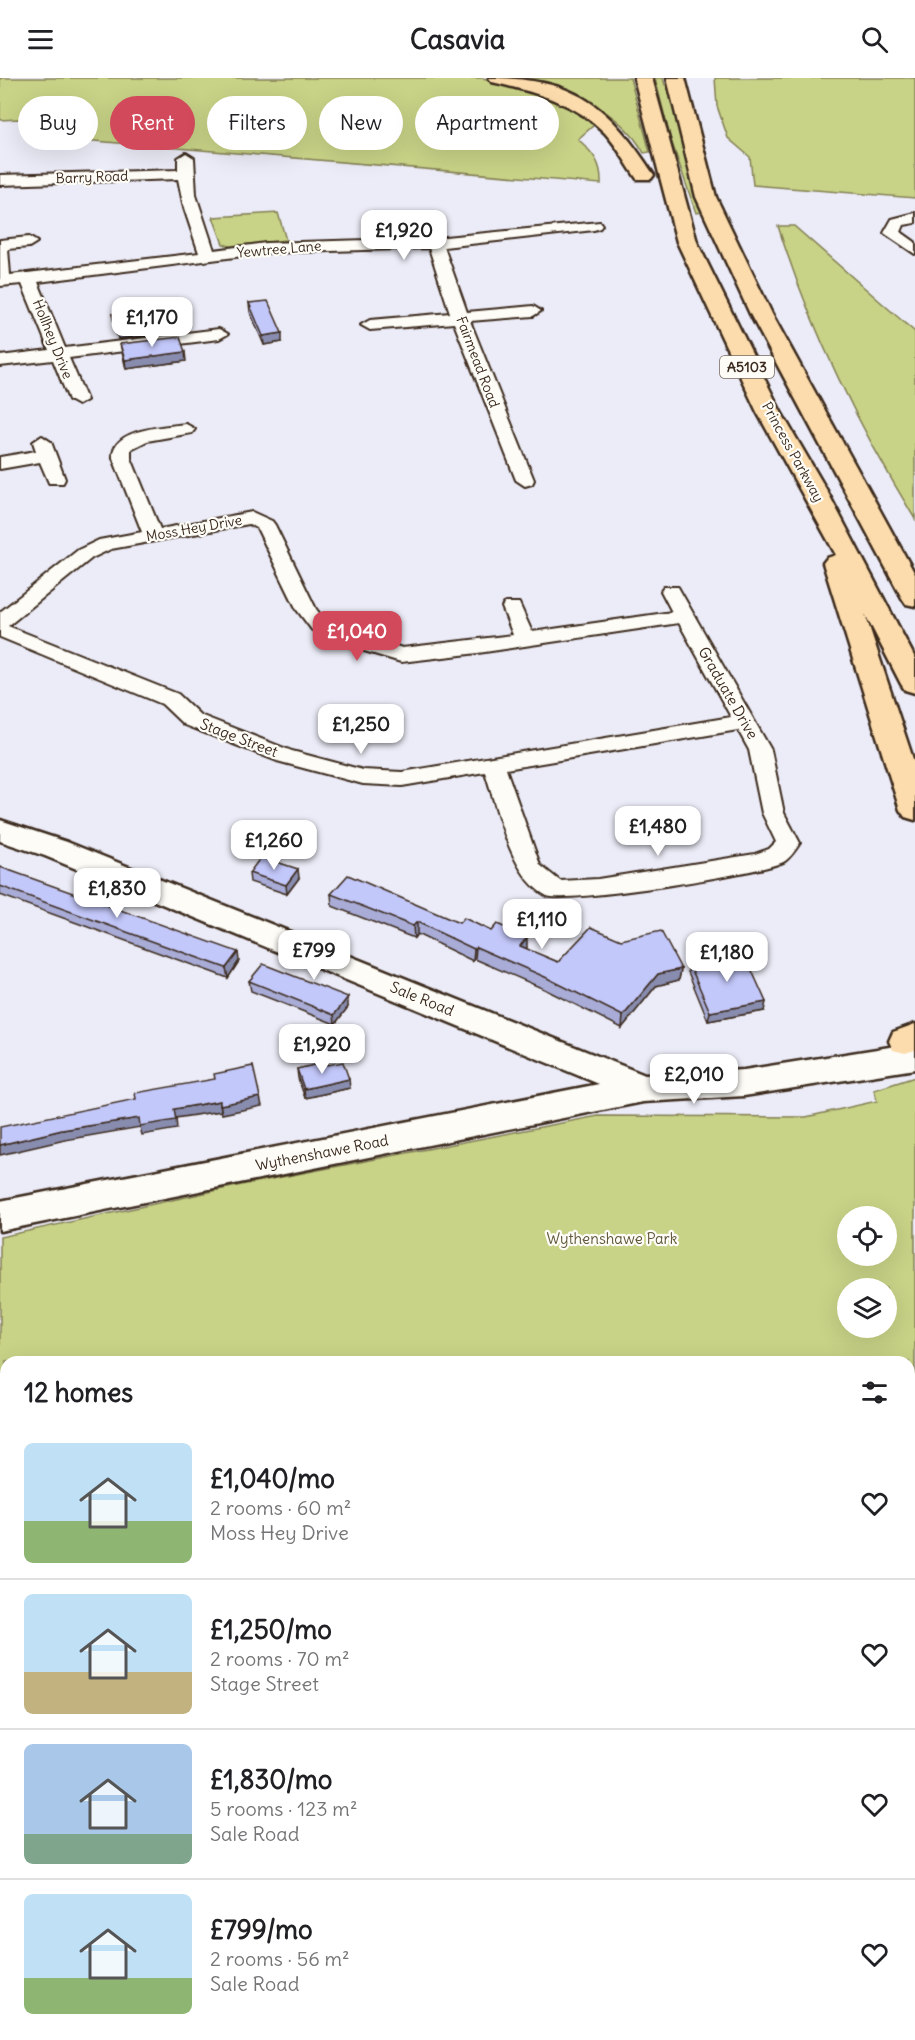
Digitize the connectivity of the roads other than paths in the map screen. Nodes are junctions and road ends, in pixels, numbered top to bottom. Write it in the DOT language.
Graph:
graph roads {
  1 [pos="498,78"];
  2 [pos="643,78"];
  3 [pos="676,78"];
  4 [pos="186,156"];
  5 [pos="184,174"];
  6 [pos="0,180"];
  7 [pos="732,209"];
  8 [pos="915,218"];
  9 [pos="594,225"];
  10 [pos="29,242"];
  11 [pos="687,242"];
  12 [pos="435,243"];
  13 [pos="0,247"];
  14 [pos="915,248"];
  15 [pos="208,256"];
  16 [pos="28,279"];
  17 [pos="1,281"];
  18 [pos="533,310"];
  19 [pos="761,314"];
  20 [pos="460,316"];
  21 [pos="370,325"];
  22 [pos="219,334"];
  23 [pos="58,354"];
  24 [pos="0,360"];
  25 [pos="78,400"];
  26 [pos="186,429"];
  27 [pos="0,464"];
  28 [pos="56,479"];
  29 [pos="525,480"];
  30 [pos="814,489"];
  31 [pos="857,491"];
  32 [pos="153,536"];
  33 [pos="915,561"];
  34 [pos="671,591"];
  35 [pos="915,597"];
  36 [pos="512,607"];
  37 [pos="684,616"];
  38 [pos="0,622"];
  39 [pos="0,630"];
  40 [pos="525,640"];
  41 [pos="915,684"];
  42 [pos="743,722"];
  43 [pos="493,764"];
  44 [pos="915,810"];
  45 [pos="0,830"];
  46 [pos="913,1043"];
  47 [pos="644,1089"];
  48 [pos="0,1216"];
  1 -- 11 [label="highway"];
  2 -- 11 [label="highway, Princess Parkway / A5103"];
  3 -- 19 [label="highway, A5103"];
  4 -- 5 [label="street"];
  5 -- 6 [label="street, Barry Road"];
  5 -- 15 [label="street"];
  7 -- 19 [label="highway"];
  8 -- 14 [label="street"];
  9 -- 12 [label="street, Yewtree Lane"];
  10 -- 13 [label="street"];
  11 -- 30 [label="highway, Princess Parkway / A5103"];
  12 -- 15 [label="street, Yewtree Lane"];
  12 -- 20 [label="street, Fairmead Road"];
  13 -- 17 [label="street"];
  15 -- 16 [label="street, Yewtree Lane"];
  16 -- 17 [label="street, Yewtree Lane"];
  16 -- 23 [label="street, Hollhey Drive"];
  18 -- 20 [label="street"];
  19 -- 31 [label="highway, A5103"];
  20 -- 21 [label="street"];
  20 -- 29 [label="street, Fairmead Road"];
  22 -- 23 [label="street"];
  23 -- 24 [label="street"];
  23 -- 25 [label="street, Hollhey Drive"];
  26 -- 32 [label="street"];
  27 -- 28 [label="street"];
  30 -- 41 [label="highway, Princess Parkway / A5103"];
  30 -- 44 [label="highway"];
  31 -- 33 [label="highway"];
  31 -- 35 [label="highway, A5103"];
  32 -- 38 [label="street, Moss Hey Drive"];
  32 -- 40 [label="street, Moss Hey Drive"];
  34 -- 37 [label="street, Graduate Drive"];
  36 -- 40 [label="street"];
  37 -- 40 [label="street, Moss Hey Drive"];
  37 -- 42 [label="street, Graduate Drive"];
  39 -- 43 [label="street, Stage Street"];
  42 -- 43 [label="street, Stage Street"];
  42 -- 43 [label="street, Graduate Drive"];
  45 -- 47 [label="main road, Sale Road"];
  46 -- 47 [label="main road, Wythenshawe Road"];
  47 -- 48 [label="main road, Wythenshawe Road"];
}
